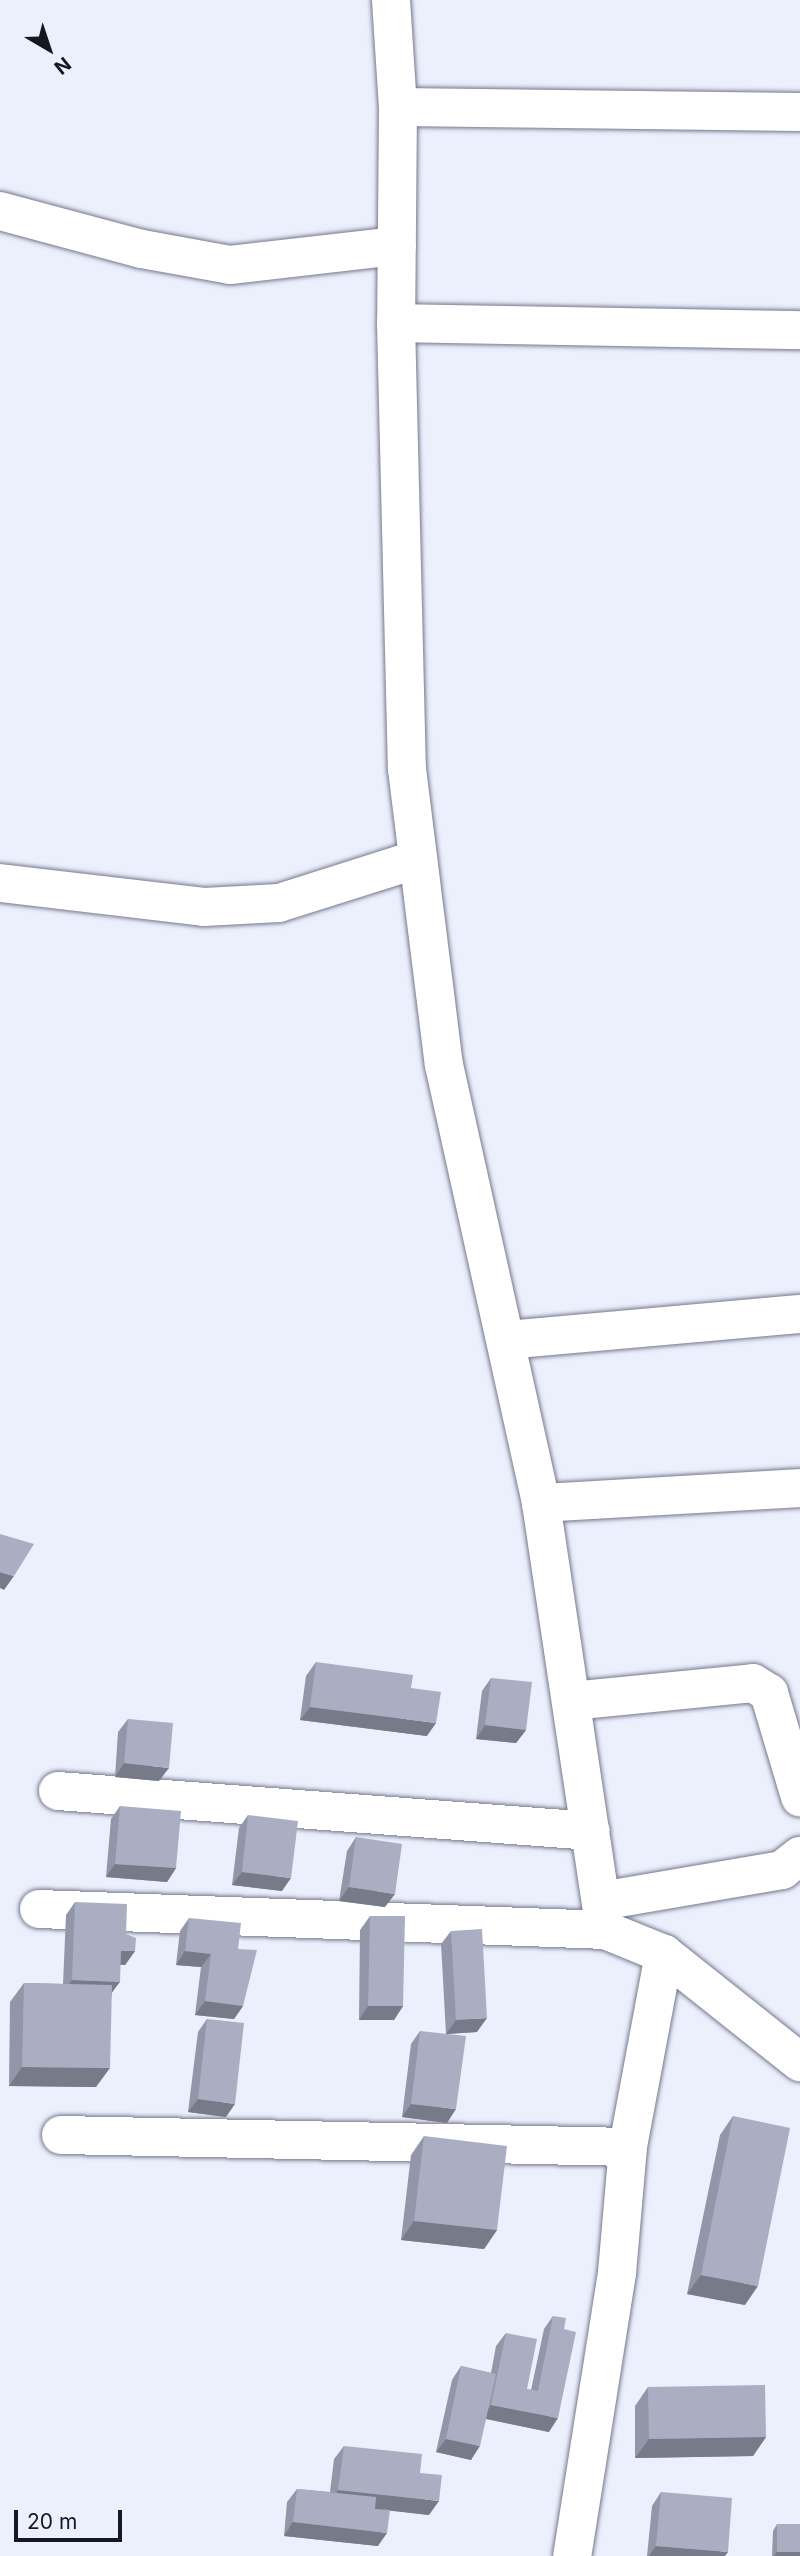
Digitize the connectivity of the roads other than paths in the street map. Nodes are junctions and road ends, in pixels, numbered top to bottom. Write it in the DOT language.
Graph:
graph roads {
  1 [pos="391,0"];
  2 [pos="398,107"];
  3 [pos="800,112"];
  4 [pos="0,211"];
  5 [pos="397,246"];
  6 [pos="396,323"];
  7 [pos="800,330"];
  8 [pos="418,859"];
  9 [pos="0,883"];
  10 [pos="800,1314"];
  11 [pos="507,1340"];
  12 [pos="800,1488"];
  13 [pos="541,1503"];
  14 [pos="570,1701"];
  15 [pos="58,1791"];
  16 [pos="800,1797"];
  17 [pos="590,1831"];
  18 [pos="800,1856"];
  19 [pos="39,1909"];
  20 [pos="603,1915"];
  21 [pos="664,1954"];
  22 [pos="800,2062"];
  23 [pos="61,2135"];
  24 [pos="628,2147"];
  25 [pos="572,2556"];
  1 -- 2 [label="street"];
  2 -- 3 [label="street"];
  2 -- 5 [label="street"];
  4 -- 5 [label="street"];
  5 -- 6 [label="street"];
  6 -- 7 [label="street"];
  6 -- 8 [label="street"];
  8 -- 9 [label="street"];
  8 -- 11 [label="street"];
  10 -- 11 [label="street"];
  11 -- 13 [label="street"];
  12 -- 13 [label="street"];
  13 -- 14 [label="street"];
  14 -- 16 [label="street"];
  14 -- 17 [label="street"];
  15 -- 17 [label="street"];
  17 -- 20 [label="street"];
  18 -- 20 [label="street"];
  19 -- 20 [label="street"];
  20 -- 21 [label="street"];
  21 -- 22 [label="street"];
  21 -- 24 [label="street"];
  23 -- 24 [label="street"];
  24 -- 25 [label="street"];
}
